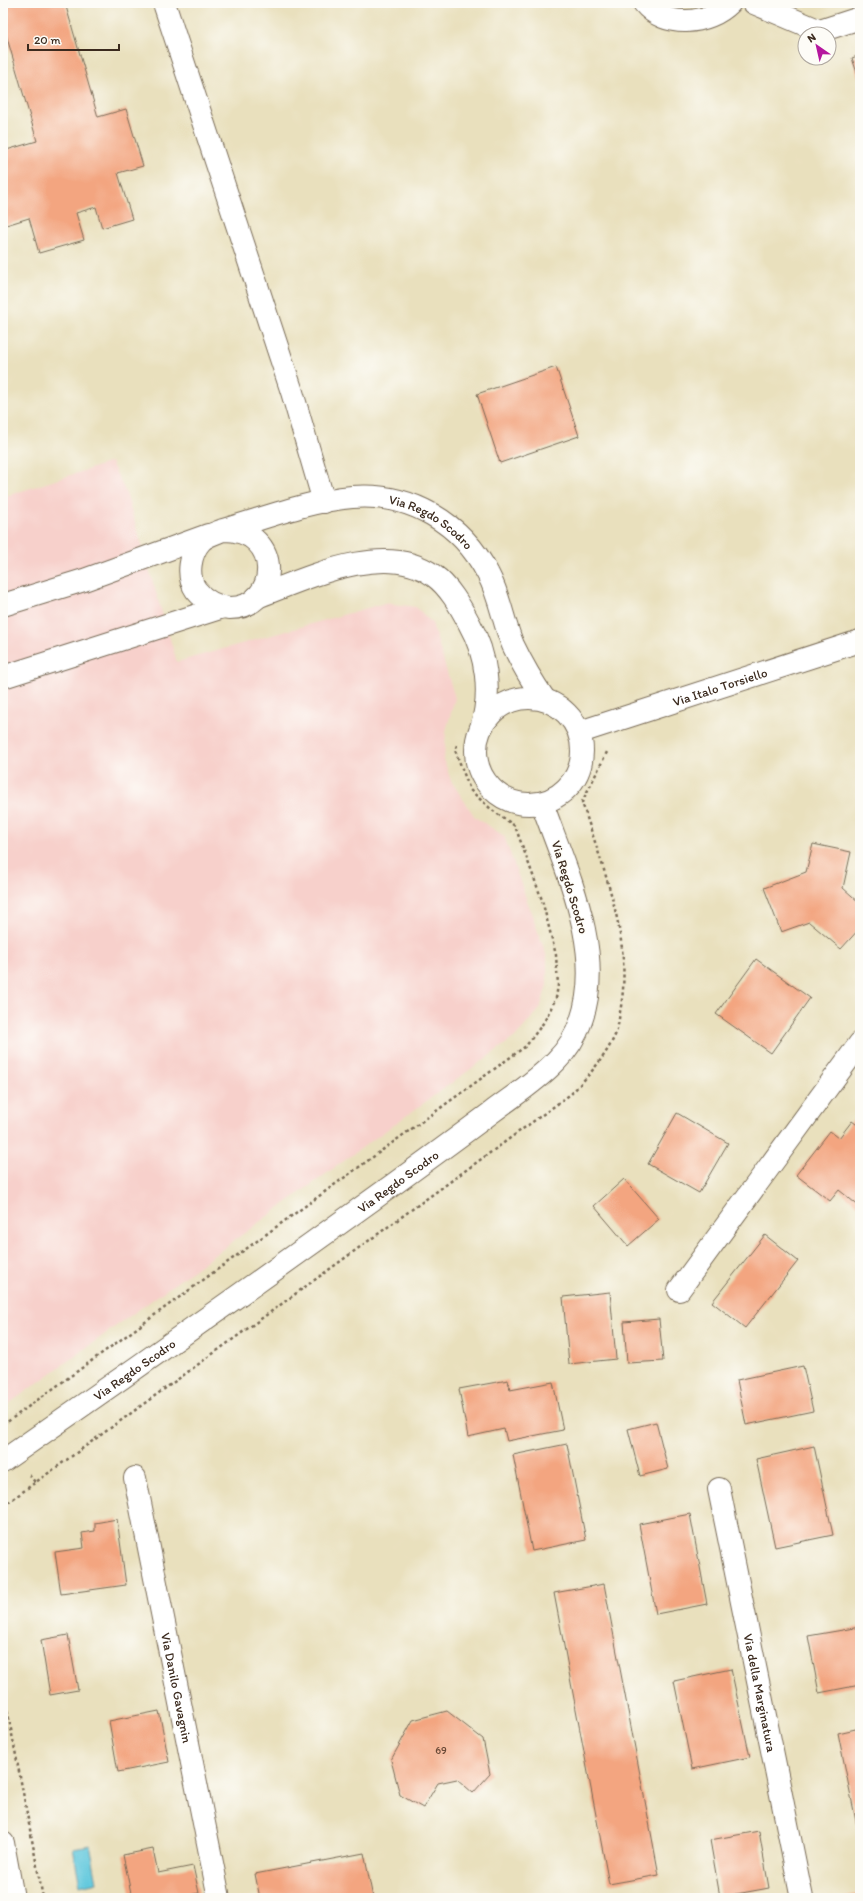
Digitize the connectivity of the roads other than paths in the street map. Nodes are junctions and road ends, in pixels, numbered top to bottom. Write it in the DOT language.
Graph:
graph roads {
  1 [pos="164,3"];
  2 [pos="644,3"];
  3 [pos="730,3"];
  4 [pos="754,3"];
  5 [pos="860,18"];
  6 [pos="324,502"];
  7 [pos="217,532"];
  8 [pos="256,597"];
  9 [pos="3,605"];
  10 [pos="223,608"];
  11 [pos="860,641"];
  12 [pos="3,677"];
  13 [pos="545,700"];
  14 [pos="481,728"];
  15 [pos="580,732"];
  16 [pos="542,803"];
  17 [pos="860,1043"];
  18 [pos="679,1290"];
  19 [pos="6,1460"];
  20 [pos="134,1478"];
  21 [pos="719,1489"];
  22 [pos="3,1843"];
  23 [pos="3,1876"];
  24 [pos="13,1898"];
  25 [pos="219,1898"];
  26 [pos="802,1898"];
  1 -- 6 [label="street"];
  2 -- 3 [label="street"];
  4 -- 5 [label="street"];
  6 -- 7 [label="street, Via Regdo Scodro"];
  6 -- 13 [label="street, Via Regdo Scodro"];
  7 -- 8 [label="street, Via Regdo Scodro"];
  7 -- 9 [label="street, Via Regdo Scodro"];
  7 -- 10 [label="street, Via Regdo Scodro"];
  8 -- 10 [label="street, Via Regdo Scodro"];
  8 -- 14 [label="street, Via Regdo Scodro"];
  10 -- 12 [label="street, Via Regdo Scodro"];
  11 -- 15 [label="street, Via Italo Torsiello"];
  13 -- 14 [label="street, Via Regdo Scodro"];
  13 -- 15 [label="street, Via Regdo Scodro"];
  14 -- 16 [label="street, Via Regdo Scodro"];
  15 -- 16 [label="street, Via Regdo Scodro"];
  16 -- 19 [label="street, Via Regdo Scodro"];
  17 -- 18 [label="street"];
  20 -- 25 [label="street, Via Danilo Gavagnin"];
  21 -- 26 [label="street, Via della Marginatura"];
  22 -- 24 [label="street"];
  23 -- 24 [label="street"];
}
